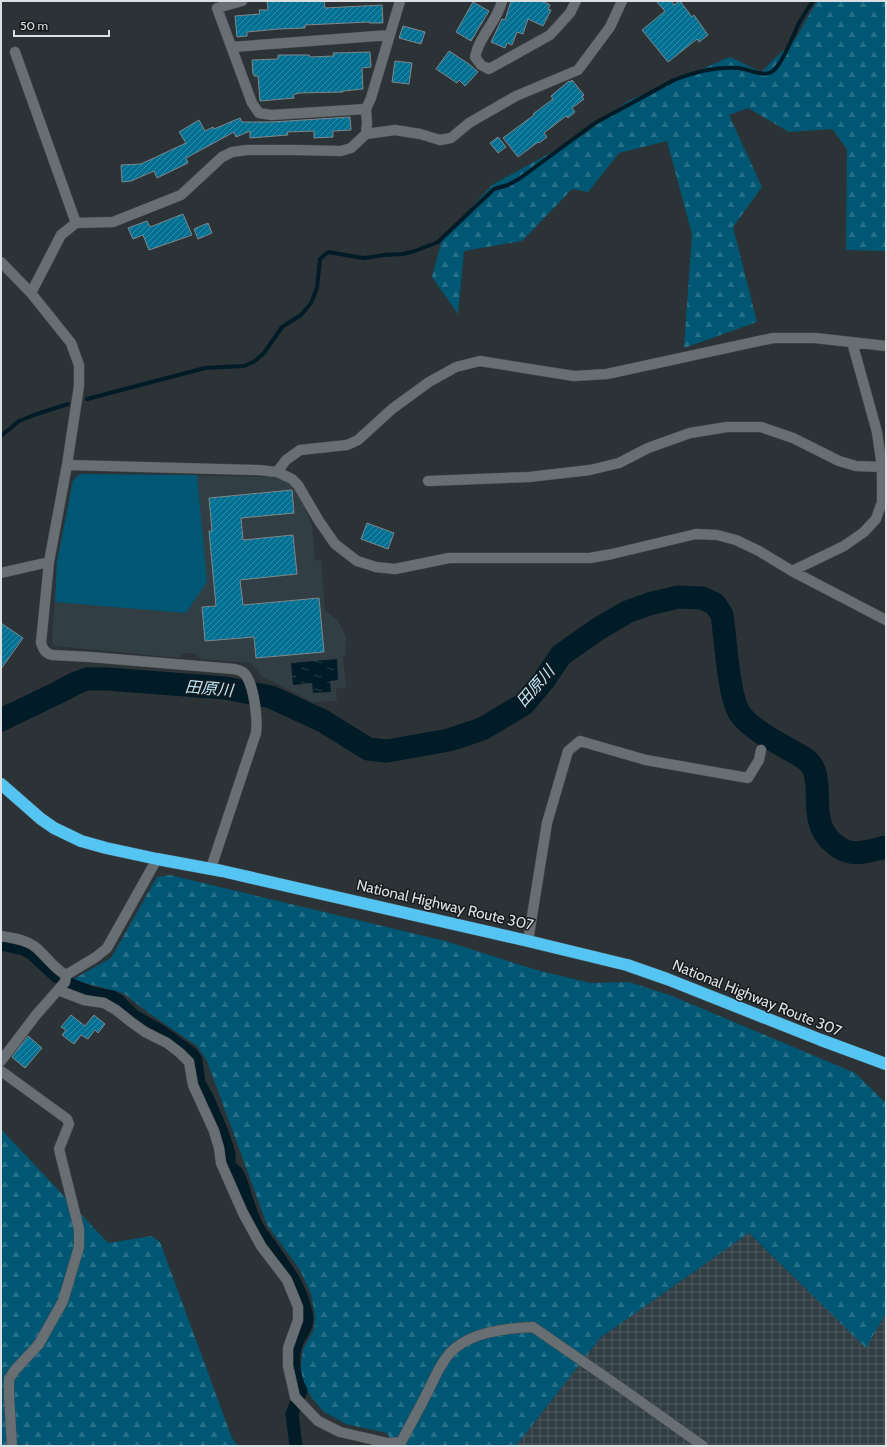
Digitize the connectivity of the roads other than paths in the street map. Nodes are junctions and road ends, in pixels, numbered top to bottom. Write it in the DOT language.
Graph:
graph roads {
  1 [pos="242,1"];
  2 [pos="400,1"];
  3 [pos="502,1"];
  4 [pos="576,1"];
  5 [pos="622,1"];
  6 [pos="390,35"];
  7 [pos="232,47"];
  8 [pos="16,52"];
  9 [pos="366,109"];
  10 [pos="366,134"];
  11 [pos="76,223"];
  12 [pos="1,262"];
  13 [pos="30,293"];
  14 [pos="852,342"];
  15 [pos="886,346"];
  16 [pos="883,448"];
  17 [pos="67,465"];
  18 [pos="882,467"];
  19 [pos="277,472"];
  20 [pos="428,481"];
  21 [pos="49,562"];
  22 [pos="792,571"];
  23 [pos="1,573"];
  24 [pos="886,620"];
  25 [pos="761,750"];
  26 [pos="1,784"];
  27 [pos="157,859"];
  28 [pos="211,868"];
  29 [pos="1,936"];
  30 [pos="528,941"];
  31 [pos="66,975"];
  32 [pos="58,990"];
  33 [pos="1,1061"];
  34 [pos="886,1064"];
  35 [pos="1,1071"];
  36 [pos="400,1444"];
  37 [pos="12,1446"];
  38 [pos="703,1446"];
  1 -- 7 [label="street"];
  2 -- 6 [label="street"];
  3 -- 4 [label="street"];
  5 -- 10 [label="street"];
  6 -- 7 [label="street"];
  6 -- 9 [label="street"];
  7 -- 9 [label="street"];
  8 -- 11 [label="street"];
  9 -- 10 [label="street"];
  10 -- 11 [label="street"];
  11 -- 13 [label="street"];
  12 -- 13 [label="street"];
  13 -- 17 [label="street"];
  14 -- 15 [label="street"];
  14 -- 16 [label="street"];
  14 -- 19 [label="street"];
  16 -- 18 [label="street"];
  17 -- 19 [label="street"];
  17 -- 21 [label="street"];
  18 -- 20 [label="street"];
  18 -- 22 [label="street"];
  19 -- 22 [label="street"];
  21 -- 23 [label="street"];
  21 -- 28 [label="street"];
  22 -- 24 [label="street"];
  25 -- 30 [label="street"];
  26 -- 27 [label="highway, National Highway Route 307"];
  27 -- 28 [label="highway, National Highway Route 307"];
  27 -- 31 [label="street"];
  28 -- 30 [label="highway, National Highway Route 307"];
  29 -- 31 [label="street"];
  30 -- 34 [label="highway, National Highway Route 307"];
  31 -- 32 [label="street"];
  32 -- 33 [label="street"];
  32 -- 36 [label="street"];
  35 -- 37 [label="street"];
  36 -- 38 [label="street"];
}
